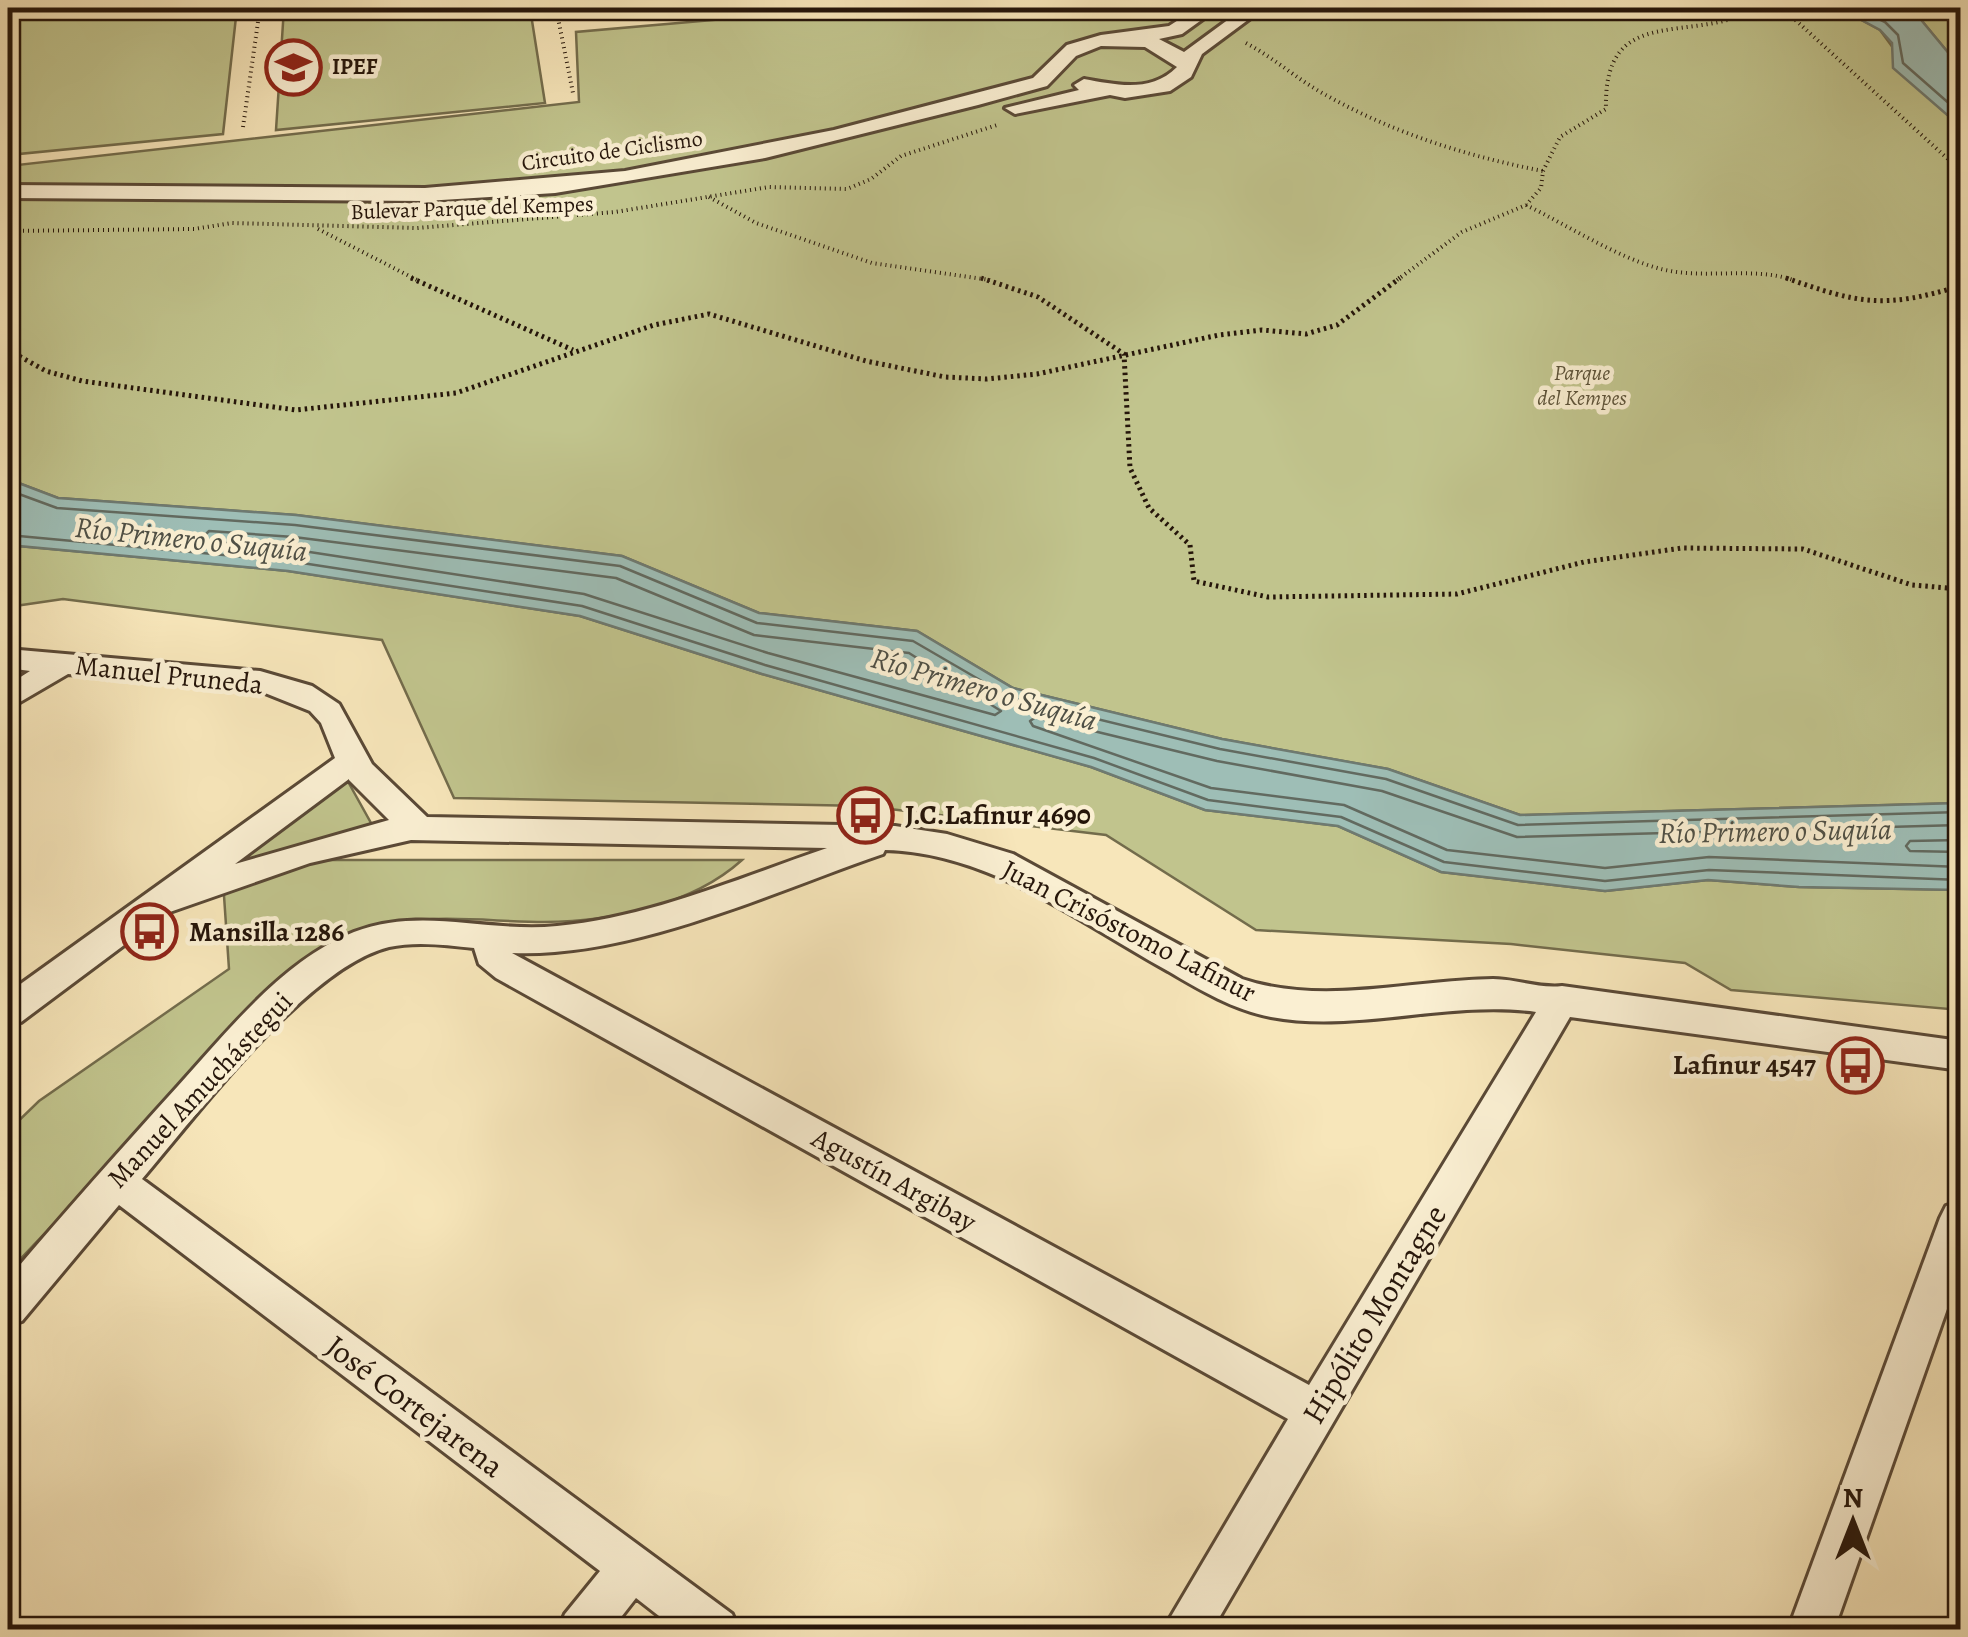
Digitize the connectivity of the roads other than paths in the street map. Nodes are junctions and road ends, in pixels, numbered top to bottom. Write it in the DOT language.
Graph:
graph roads {
  1 [pos="1209,8"];
  2 [pos="1255,8"];
  3 [pos="1122,40"];
  4 [pos="1061,62"];
  5 [pos="1185,64"];
  6 [pos="1104,90"];
  7 [pos="8,192"];
  8 [pos="8,213"];
  9 [pos="8,659"];
  10 [pos="62,664"];
  11 [pos="8,699"];
  12 [pos="352,761"];
  13 [pos="415,825"];
  14 [pos="894,838"];
  15 [pos="157,904"];
  16 [pos="491,938"];
  17 [pos="1562,1000"];
  18 [pos="8,1012"];
  19 [pos="1960,1056"];
  20 [pos="115,1180"];
  21 [pos="1960,1218"];
  22 [pos="8,1308"];
  23 [pos="1315,1411"];
  24 [pos="631,1569"];
  25 [pos="582,1630"];
  26 [pos="716,1630"];
  27 [pos="1186,1630"];
  28 [pos="1811,1630"];
  1 -- 3 [label="street"];
  2 -- 5 [label="street"];
  3 -- 4 [label="street, Bulevar Parque del Kempes"];
  3 -- 5 [label="street"];
  4 -- 6 [label="street"];
  4 -- 7 [label="street, Bulevar Parque del Kempes"];
  5 -- 6 [label="street, Bulevar Parque del Kempes"];
  6 -- 8 [label="street, Bulevar Parque del Kempes"];
  9 -- 10 [label="street, Manuel Pruneda"];
  10 -- 11 [label="street"];
  10 -- 12 [label="street, Manuel Pruneda"];
  12 -- 13 [label="street, Manuel Pruneda"];
  12 -- 15 [label="street"];
  13 -- 14 [label="street, Juan Crisóstomo Lafinur"];
  13 -- 15 [label="street"];
  14 -- 16 [label="street, Manuel Amuchástegui"];
  14 -- 17 [label="street, Juan Crisóstomo Lafinur"];
  15 -- 18 [label="street"];
  16 -- 20 [label="street, Manuel Amuchástegui"];
  16 -- 23 [label="street, Agustín Argibay"];
  17 -- 19 [label="street, Juan Crisóstomo Lafinur"];
  17 -- 23 [label="street, Hipólito Montagne"];
  20 -- 22 [label="street, Manuel Amuchástegui"];
  20 -- 24 [label="street, José Cortejarena"];
  21 -- 28 [label="street"];
  23 -- 27 [label="street, Hipólito Montagne"];
  24 -- 25 [label="street"];
  24 -- 26 [label="street, José Cortejarena"];
}
